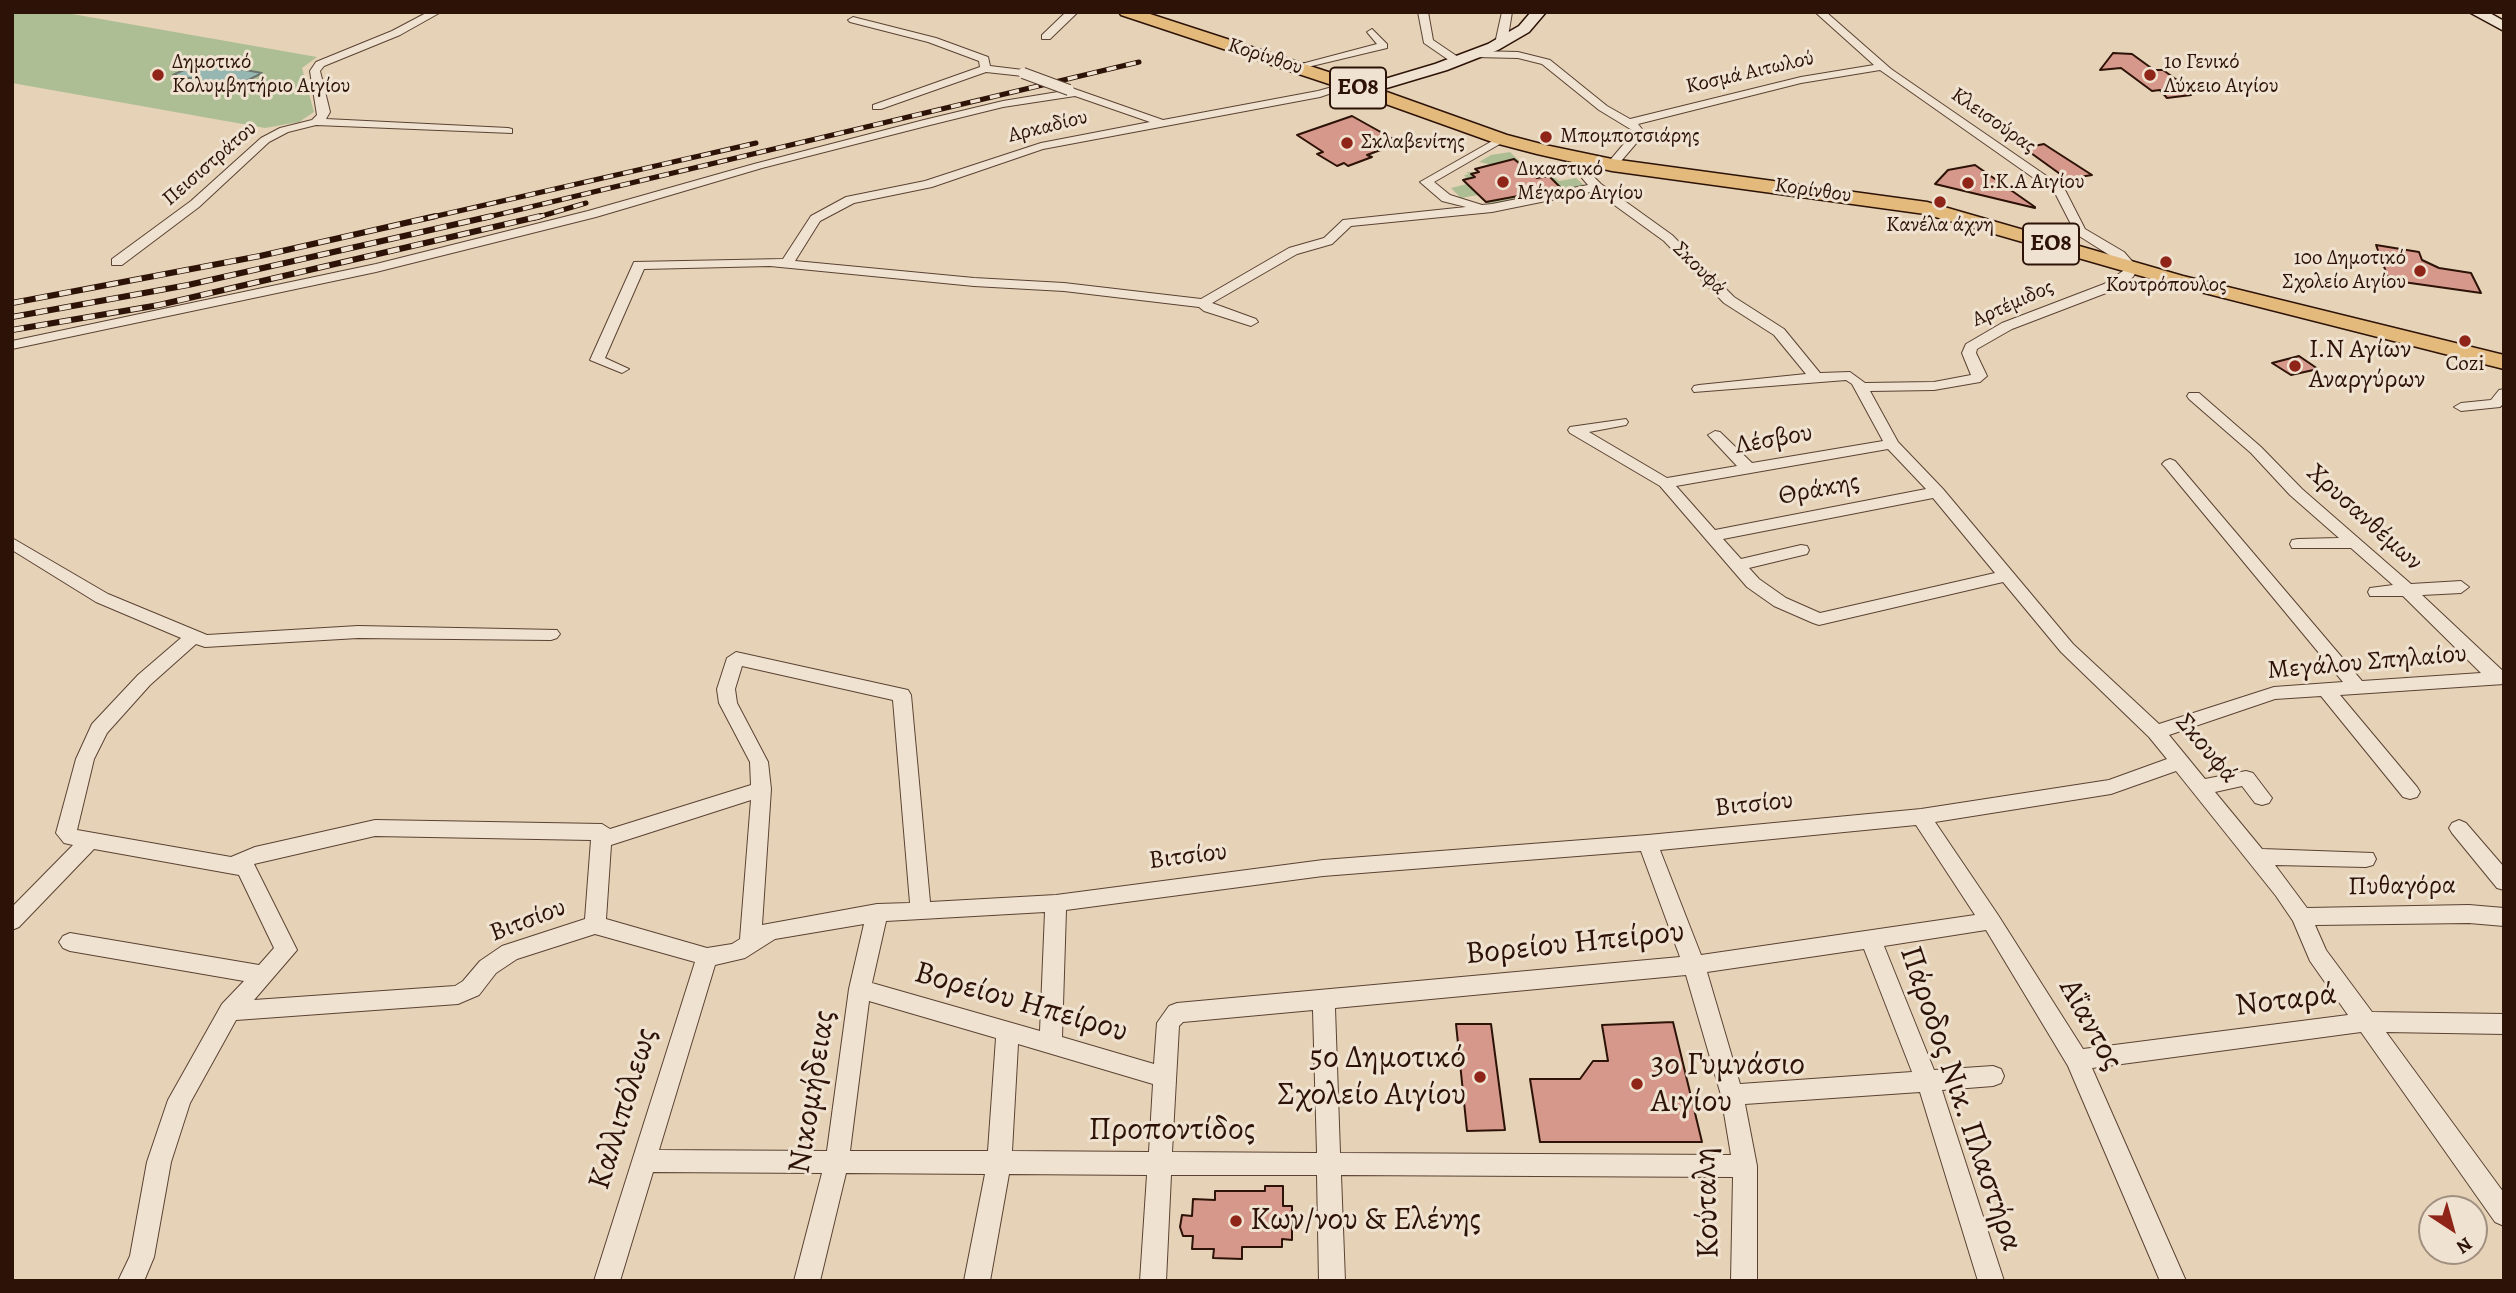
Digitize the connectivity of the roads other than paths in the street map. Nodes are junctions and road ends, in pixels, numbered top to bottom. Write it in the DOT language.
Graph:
graph roads {
  1 [pos="436,12"];
  2 [pos="1073,12"];
  3 [pos="1127,12"];
  4 [pos="1423,12"];
  5 [pos="1507,12"];
  6 [pos="1539,12"];
  7 [pos="1820,12"];
  8 [pos="2476,12"];
  9 [pos="853,20"];
  10 [pos="2504,27"];
  11 [pos="1372,32"];
  12 [pos="1046,37"];
  13 [pos="1502,43"];
  14 [pos="1475,54"];
  15 [pos="1457,61"];
  16 [pos="1296,67"];
  17 [pos="1881,67"];
  18 [pos="985,68"];
  19 [pos="1357,88"];
  20 [pos="1073,91"];
  21 [pos="877,107"];
  22 [pos="316,122"];
  23 [pos="1159,122"];
  24 [pos="1629,123"];
  25 [pos="508,131"];
  26 [pos="1501,139"];
  27 [pos="1591,161"];
  28 [pos="1612,165"];
  29 [pos="1597,187"];
  30 [pos="1492,208"];
  31 [pos="117,262"];
  32 [pos="786,264"];
  33 [pos="2132,268"];
  34 [pos="1203,303"];
  35 [pos="1251,322"];
  36 [pos="12,345"];
  37 [pos="2504,362"];
  38 [pos="622,369"];
  39 [pos="1816,377"];
  40 [pos="1861,387"];
  41 [pos="1699,389"];
  42 [pos="2504,393"];
  43 [pos="2194,396"];
  44 [pos="2461,407"];
  45 [pos="1621,422"];
  46 [pos="1714,435"];
  47 [pos="1892,444"];
  48 [pos="2170,464"];
  49 [pos="1749,469"];
  50 [pos="1665,483"];
  51 [pos="1937,492"];
  52 [pos="1711,536"];
  53 [pos="12,543"];
  54 [pos="2356,543"];
  55 [pos="2298,544"];
  56 [pos="1801,550"];
  57 [pos="1737,565"];
  58 [pos="2005,576"];
  59 [pos="2461,587"];
  60 [pos="2408,590"];
  61 [pos="2376,592"];
  62 [pos="551,634"];
  63 [pos="193,636"];
  64 [pos="2501,678"];
  65 [pos="2357,687"];
  66 [pos="2325,689"];
  67 [pos="2156,732"];
  68 [pos="2179,762"];
  69 [pos="2202,787"];
  70 [pos="761,789"];
  71 [pos="2410,792"];
  72 [pos="2262,797"];
  73 [pos="1920,817"];
  74 [pos="2459,828"];
  75 [pos="90,840"];
  76 [pos="601,840"];
  77 [pos="1648,843"];
  78 [pos="2256,857"];
  79 [pos="2366,859"];
  80 [pos="236,864"];
  81 [pos="2504,882"];
  82 [pos="1056,903"];
  83 [pos="921,912"];
  84 [pos="877,913"];
  85 [pos="2301,917"];
  86 [pos="2504,917"];
  87 [pos="1992,920"];
  88 [pos="12,921"];
  89 [pos="596,925"];
  90 [pos="1870,938"];
  91 [pos="70,942"];
  92 [pos="750,946"];
  93 [pos="707,957"];
  94 [pos="1694,965"];
  95 [pos="263,975"];
  96 [pos="860,989"];
  97 [pos="1324,999"];
  98 [pos="230,1011"];
  99 [pos="2365,1022"];
  100 [pos="2504,1024"];
  101 [pos="1008,1032"];
  102 [pos="1051,1044"];
  103 [pos="2077,1060"];
  104 [pos="1993,1076"];
  105 [pos="1165,1077"];
  106 [pos="1928,1082"];
  107 [pos="1732,1095"];
  108 [pos="642,1161"];
  109 [pos="837,1163"];
  110 [pos="999,1164"];
  111 [pos="1160,1164"];
  112 [pos="1329,1165"];
  113 [pos="1745,1166"];
  114 [pos="2504,1214"];
  115 [pos="131,1281"];
  116 [pos="607,1281"];
  117 [pos="807,1281"];
  118 [pos="977,1281"];
  119 [pos="1153,1281"];
  120 [pos="1332,1281"];
  121 [pos="1744,1281"];
  122 [pos="1991,1281"];
  123 [pos="2173,1281"];
  1 -- 22 [label="street"];
  2 -- 12 [label="street"];
  3 -- 16 [label="main road, Κορίνθου / ΕΟ8"];
  4 -- 15 [label="street"];
  5 -- 13 [label="street"];
  6 -- 13 [label="main road"];
  7 -- 17 [label="street, Κλεισούρας"];
  8 -- 10 [label="main road"];
  9 -- 18 [label="street"];
  11 -- 16 [label="street"];
  13 -- 14 [label="main road"];
  14 -- 15 [label="main road"];
  14 -- 24 [label="street"];
  15 -- 19 [label="main road"];
  16 -- 19 [label="main road, Κορίνθου / ΕΟ8"];
  17 -- 24 [label="street, Κοσμά Αιτωλού"];
  17 -- 33 [label="street, Κλεισούρας"];
  18 -- 20 [label="street, bridge"];
  18 -- 21 [label="street"];
  19 -- 23 [label="street, Αρκαδίου"];
  19 -- 26 [label="main road, Κορίνθου / ΕΟ8"];
  20 -- 23 [label="street"];
  20 -- 36 [label="street"];
  22 -- 25 [label="street, Πεισιστράτου"];
  22 -- 31 [label="street, Πεισιστράτου"];
  23 -- 32 [label="street, Αρκαδίου"];
  24 -- 28 [label="street"];
  26 -- 27 [label="main road, Κορίνθου / ΕΟ8"];
  26 -- 30 [label="street"];
  27 -- 28 [label="main road, Κορίνθου / ΕΟ8"];
  27 -- 29 [label="street"];
  28 -- 33 [label="main road, Κορίνθου / ΕΟ8"];
  29 -- 30 [label="street"];
  29 -- 39 [label="street, Σκουφά"];
  30 -- 34 [label="street"];
  32 -- 34 [label="street"];
  32 -- 38 [label="street"];
  33 -- 37 [label="main road, Κορίνθου / ΕΟ8"];
  33 -- 40 [label="street, Αρτέμιδος"];
  34 -- 35 [label="street"];
  39 -- 40 [label="street"];
  39 -- 41 [label="street"];
  40 -- 47 [label="street, Σκουφά"];
  42 -- 44 [label="street"];
  43 -- 54 [label="street, Χρυσανθέμων"];
  45 -- 50 [label="street"];
  46 -- 49 [label="street"];
  47 -- 49 [label="street, Λέσβου"];
  47 -- 51 [label="street, Σκουφά"];
  48 -- 65 [label="street"];
  49 -- 50 [label="street, Λέσβου"];
  50 -- 52 [label="street"];
  51 -- 52 [label="street, Θράκης"];
  51 -- 58 [label="street, Σκουφά"];
  52 -- 57 [label="street"];
  53 -- 63 [label="street"];
  54 -- 55 [label="street"];
  54 -- 60 [label="street, Χρυσανθέμων"];
  56 -- 57 [label="street"];
  57 -- 58 [label="street"];
  58 -- 67 [label="street, Σκουφά"];
  59 -- 60 [label="street"];
  60 -- 61 [label="street"];
  60 -- 64 [label="street, Χρυσανθέμων"];
  62 -- 63 [label="street"];
  63 -- 75 [label="street"];
  64 -- 65 [label="street, Μεγάλου Σπηλαίου"];
  65 -- 66 [label="street, Μεγάλου Σπηλαίου"];
  66 -- 67 [label="street, Μεγάλου Σπηλαίου"];
  66 -- 71 [label="street"];
  67 -- 68 [label="street, Σκουφά"];
  68 -- 69 [label="street, Σκουφά"];
  68 -- 73 [label="street, Βιτσίου"];
  69 -- 72 [label="street"];
  69 -- 78 [label="street, Σκουφά"];
  70 -- 76 [label="street"];
  70 -- 83 [label="street"];
  70 -- 92 [label="street"];
  73 -- 77 [label="street, Βιτσίου"];
  73 -- 87 [label="street, Αΐαντος"];
  74 -- 81 [label="street"];
  75 -- 80 [label="street"];
  75 -- 88 [label="street"];
  76 -- 80 [label="street"];
  76 -- 89 [label="street"];
  77 -- 82 [label="street, Βιτσίου"];
  77 -- 94 [label="street, Κούταλη"];
  78 -- 79 [label="street"];
  78 -- 85 [label="street, Σκουφά"];
  80 -- 95 [label="street"];
  82 -- 83 [label="street, Βιτσίου"];
  82 -- 102 [label="street"];
  83 -- 84 [label="street, Βιτσίου"];
  84 -- 92 [label="street, Βιτσίου"];
  84 -- 96 [label="street, Νικομήδειας"];
  85 -- 86 [label="street, Πυθαγόρα"];
  85 -- 99 [label="street, Σκουφά"];
  87 -- 90 [label="street, Βορείου Ηπείρου"];
  87 -- 103 [label="street, Αΐαντος"];
  89 -- 93 [label="street, Βιτσίου"];
  89 -- 98 [label="street, Βιτσίου"];
  90 -- 94 [label="street, Βορείου Ηπείρου"];
  90 -- 106 [label="street, Πάροδος Νικ. Πλαστήρα"];
  91 -- 95 [label="street"];
  92 -- 93 [label="street, Βιτσίου"];
  93 -- 108 [label="street, Καλλιπόλεως"];
  94 -- 97 [label="street, Βορείου Ηπείρου"];
  94 -- 107 [label="street, Κούταλη"];
  95 -- 98 [label="street"];
  96 -- 101 [label="street, Βορείου Ηπείρου"];
  96 -- 109 [label="street, Νικομήδειας"];
  97 -- 105 [label="street, Βορείου Ηπείρου"];
  97 -- 112 [label="street"];
  98 -- 115 [label="street"];
  99 -- 100 [label="street, Νοταρά"];
  99 -- 103 [label="street, Νοταρά"];
  99 -- 114 [label="street, Σκουφά"];
  101 -- 102 [label="street, Βορείου Ηπείρου"];
  101 -- 110 [label="street"];
  102 -- 105 [label="street, Βορείου Ηπείρου"];
  103 -- 123 [label="street, Αΐαντος"];
  104 -- 106 [label="street"];
  105 -- 111 [label="street"];
  106 -- 107 [label="street"];
  106 -- 122 [label="street, Πάροδος Νικ. Πλαστήρα"];
  107 -- 113 [label="street, Κούταλη"];
  108 -- 109 [label="street, Προποντίδος"];
  108 -- 116 [label="street, Καλλιπόλεως"];
  109 -- 110 [label="street, Προποντίδος"];
  109 -- 117 [label="street, Νικομήδειας"];
  110 -- 111 [label="street, Προποντίδος"];
  110 -- 118 [label="street"];
  111 -- 112 [label="street, Προποντίδος"];
  111 -- 119 [label="street"];
  112 -- 113 [label="street, Προποντίδος"];
  112 -- 120 [label="street"];
  113 -- 121 [label="street, Κούταλη"];
}
